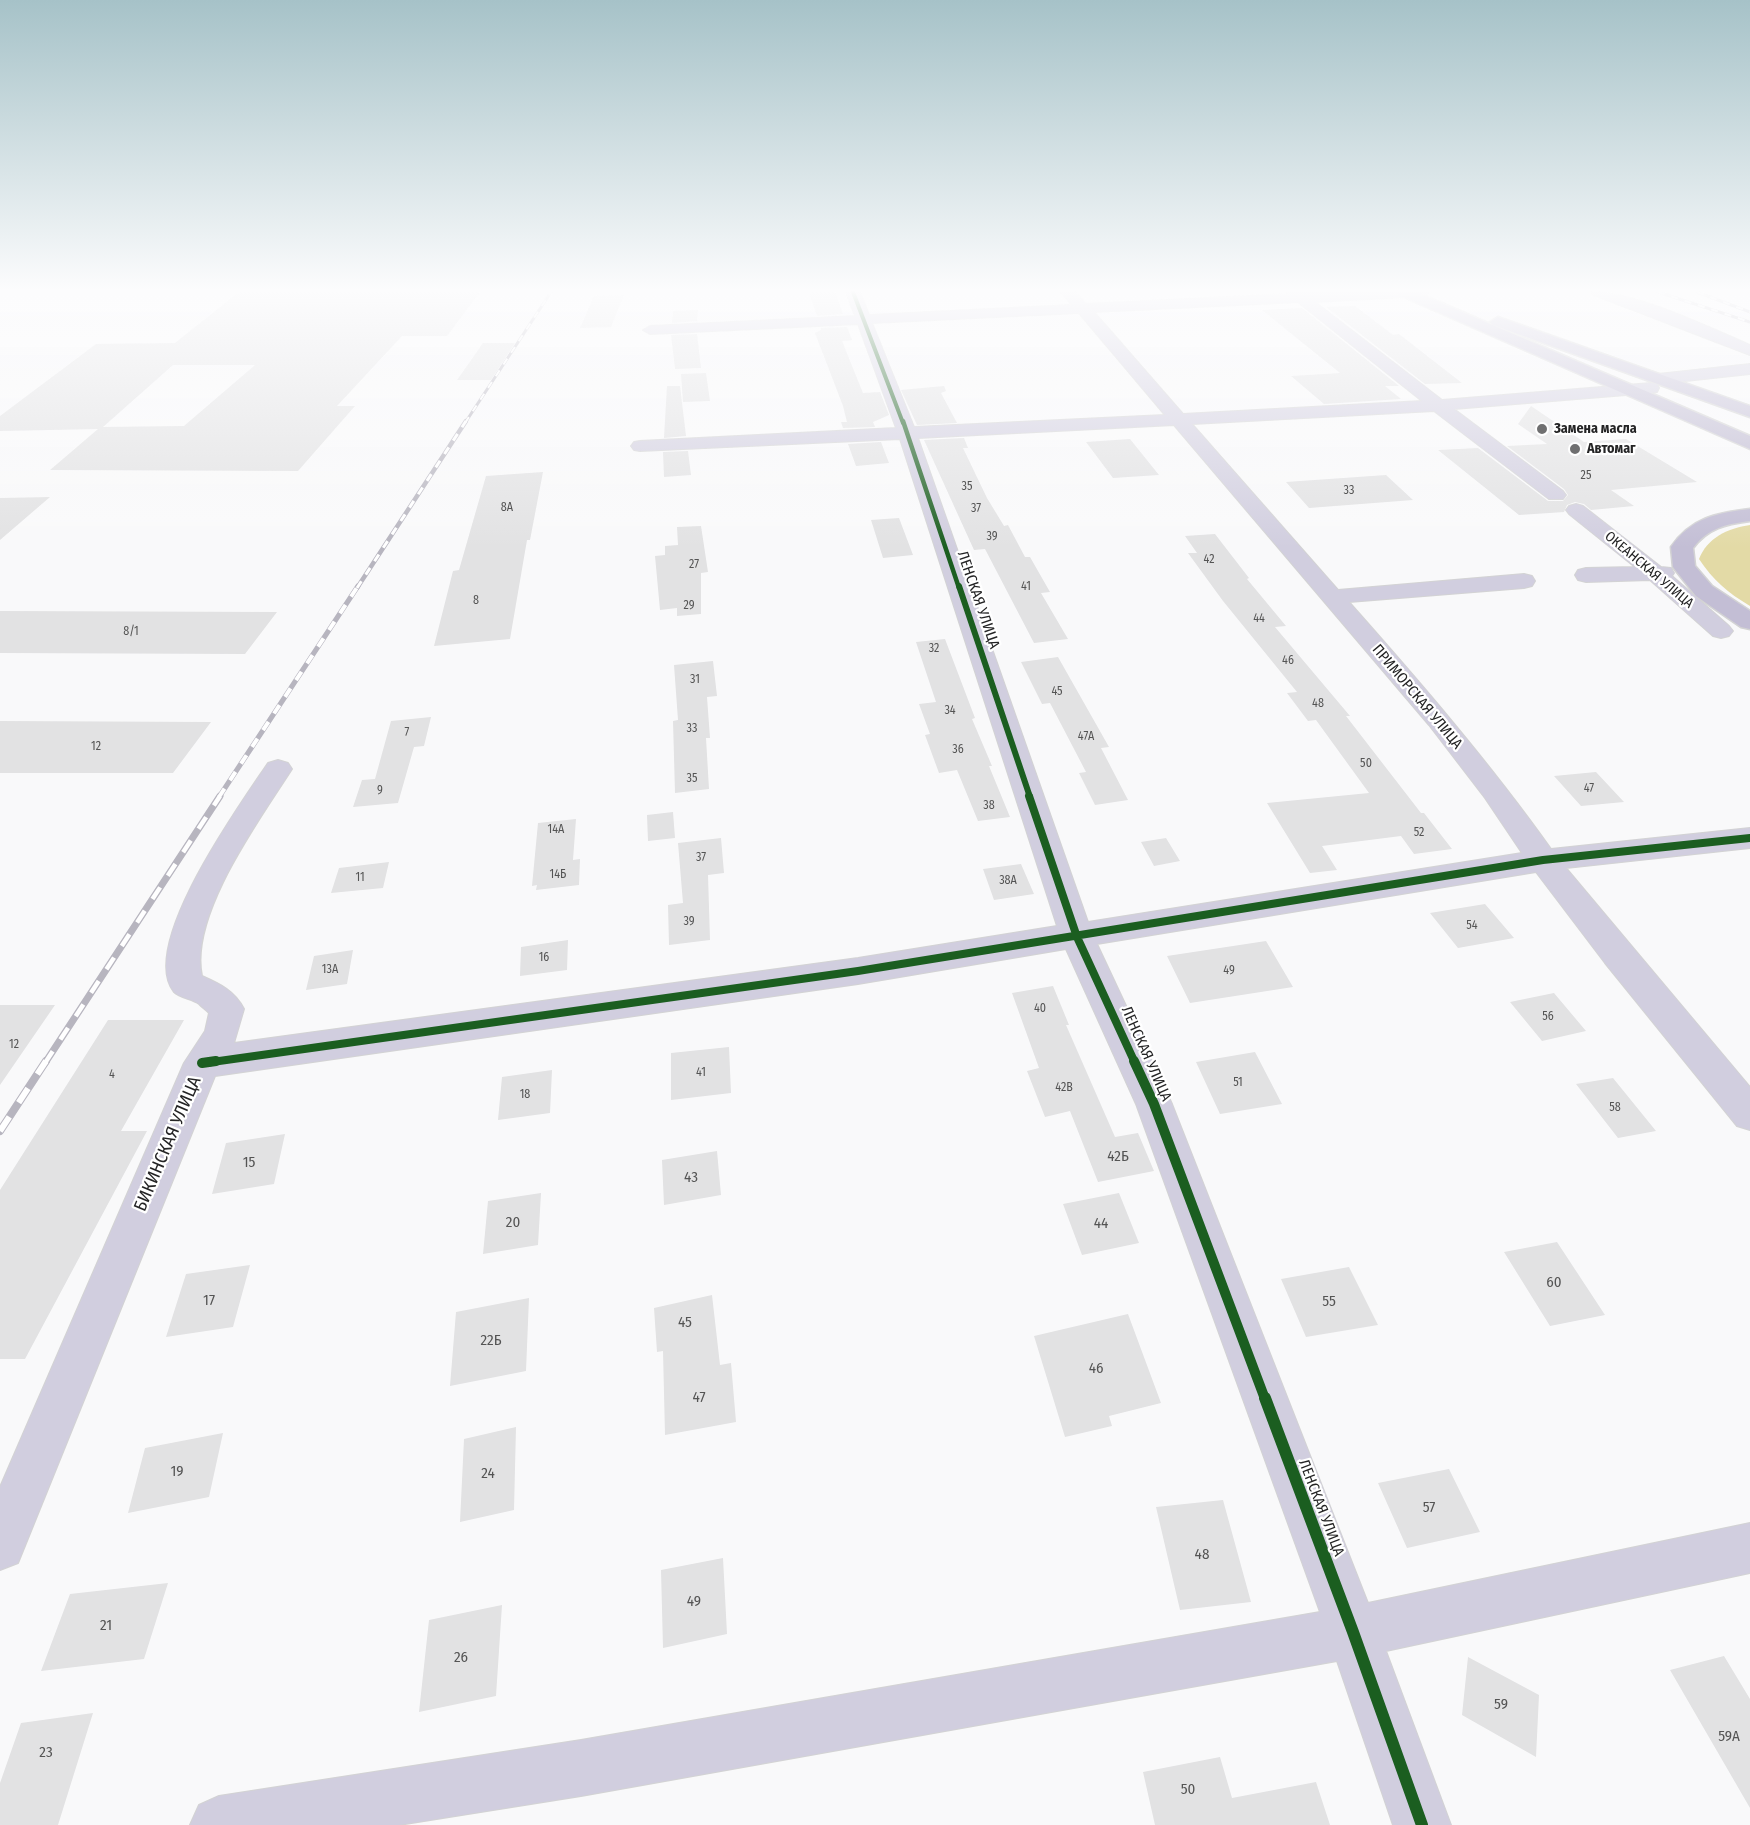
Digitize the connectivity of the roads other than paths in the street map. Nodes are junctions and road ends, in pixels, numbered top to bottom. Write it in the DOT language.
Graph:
graph roads {
  1 [pos="885,377"];
  2 [pos="1142,377"];
  3 [pos="1402,377"];
  4 [pos="1600,377"];
  5 [pos="1639,377"];
  6 [pos="1694,377"];
  7 [pos="1654,383"];
  8 [pos="1631,391"];
  9 [pos="1437,405"];
  10 [pos="1750,412"];
  11 [pos="1179,420"];
  12 [pos="1750,430"];
  13 [pos="907,433"];
  14 [pos="1750,443"];
  15 [pos="640,446"];
  16 [pos="1556,495"];
  17 [pos="1576,510"];
  18 [pos="1750,515"];
  19 [pos="1654,572"];
  20 [pos="1586,575"];
  21 [pos="1691,575"];
  22 [pos="1524,581"];
  23 [pos="1331,597"];
  24 [pos="1750,622"];
  25 [pos="1720,631"];
  26 [pos="278,770"];
  27 [pos="1750,838"];
  28 [pos="1543,860"];
  29 [pos="1077,937"];
  30 [pos="202,1063"];
  31 [pos="1750,1114"];
  32 [pos="0,1545"];
  33 [pos="1750,1548"];
  34 [pos="1353,1632"];
  35 [pos="219,1825"];
  36 [pos="1422,1825"];
  1 -- 13 [label="street, ЛЕНСКАЯ УЛИЦА"];
  2 -- 11 [label="street, ПРИМОРСКАЯ УЛИЦА"];
  3 -- 9 [label="street"];
  4 -- 8 [label="highway"];
  5 -- 7 [label="highway"];
  6 -- 7 [label="street"];
  7 -- 8 [label="street"];
  7 -- 10 [label="main road"];
  7 -- 12 [label="highway"];
  8 -- 9 [label="street"];
  8 -- 14 [label="highway"];
  9 -- 11 [label="street"];
  9 -- 16 [label="street"];
  11 -- 13 [label="street"];
  11 -- 23 [label="street, ПРИМОРСКАЯ УЛИЦА"];
  13 -- 15 [label="street"];
  13 -- 29 [label="street, ЛЕНСКАЯ УЛИЦА"];
  17 -- 19 [label="street, ОКЕАНСКАЯ УЛИЦА"];
  18 -- 21 [label="main road"];
  19 -- 20 [label="street"];
  19 -- 21 [label="street"];
  19 -- 25 [label="street, ОКЕАНСКАЯ УЛИЦА"];
  21 -- 24 [label="main road"];
  22 -- 23 [label="street"];
  23 -- 28 [label="street, ПРИМОРСКАЯ УЛИЦА"];
  26 -- 30 [label="street, БИКИНСКАЯ УЛИЦА"];
  27 -- 28 [label="street"];
  28 -- 29 [label="street"];
  28 -- 31 [label="street, ПРИМОРСКАЯ УЛИЦА"];
  29 -- 30 [label="street"];
  29 -- 34 [label="street, ЛЕНСКАЯ УЛИЦА"];
  30 -- 32 [label="street, БИКИНСКАЯ УЛИЦА"];
  33 -- 34 [label="street"];
  34 -- 35 [label="street"];
  34 -- 36 [label="street, ЛЕНСКАЯ УЛИЦА"];
}
